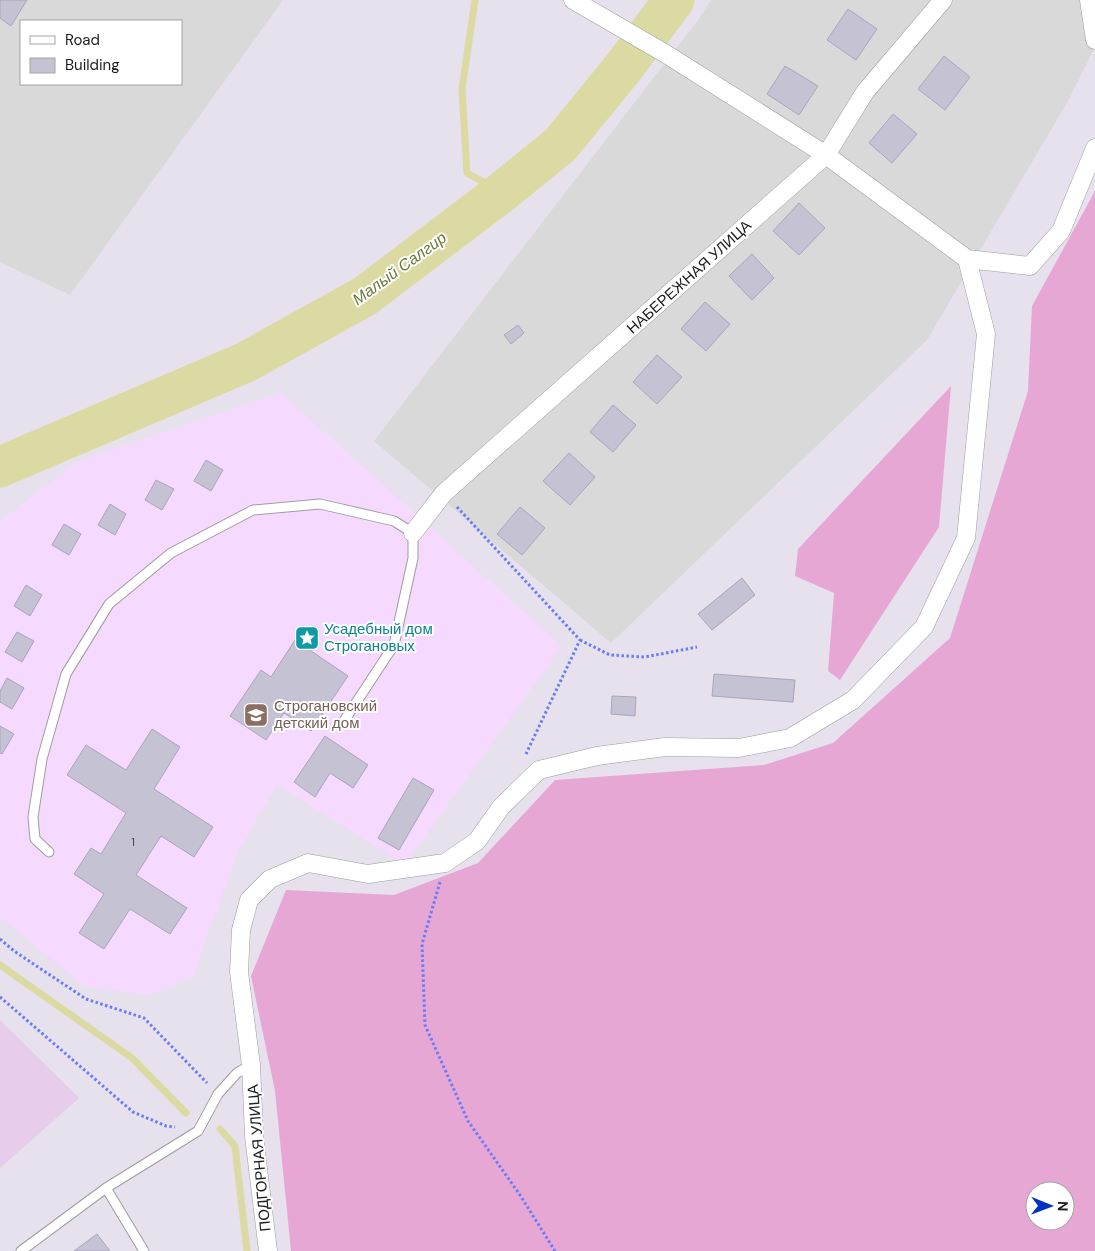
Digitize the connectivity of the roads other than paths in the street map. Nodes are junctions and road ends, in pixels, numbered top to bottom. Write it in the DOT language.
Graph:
graph roads {
  1 [pos="573,0"];
  2 [pos="943,0"];
  3 [pos="1090,0"];
  4 [pos="1095,40"];
  5 [pos="1095,148"];
  6 [pos="826,156"];
  7 [pos="966,259"];
  8 [pos="413,533"];
  9 [pos="342,724"];
  10 [pos="49,852"];
  11 [pos="251,1065"];
  12 [pos="106,1188"];
  13 [pos="21,1251"];
  14 [pos="144,1251"];
  15 [pos="268,1251"];
  1 -- 6 [label="street"];
  2 -- 6 [label="street, НАБЕРЕЖНАЯ УЛИЦА"];
  3 -- 4 [label="street"];
  5 -- 7 [label="street"];
  6 -- 7 [label="street"];
  6 -- 8 [label="street, НАБЕРЕЖНАЯ УЛИЦА"];
  7 -- 11 [label="street, ПОДГОРНАЯ УЛИЦА"];
  8 -- 9 [label="lane"];
  8 -- 10 [label="lane"];
  11 -- 12 [label="lane"];
  11 -- 15 [label="street, ПОДГОРНАЯ УЛИЦА"];
  12 -- 13 [label="lane"];
  12 -- 14 [label="lane"];
}
